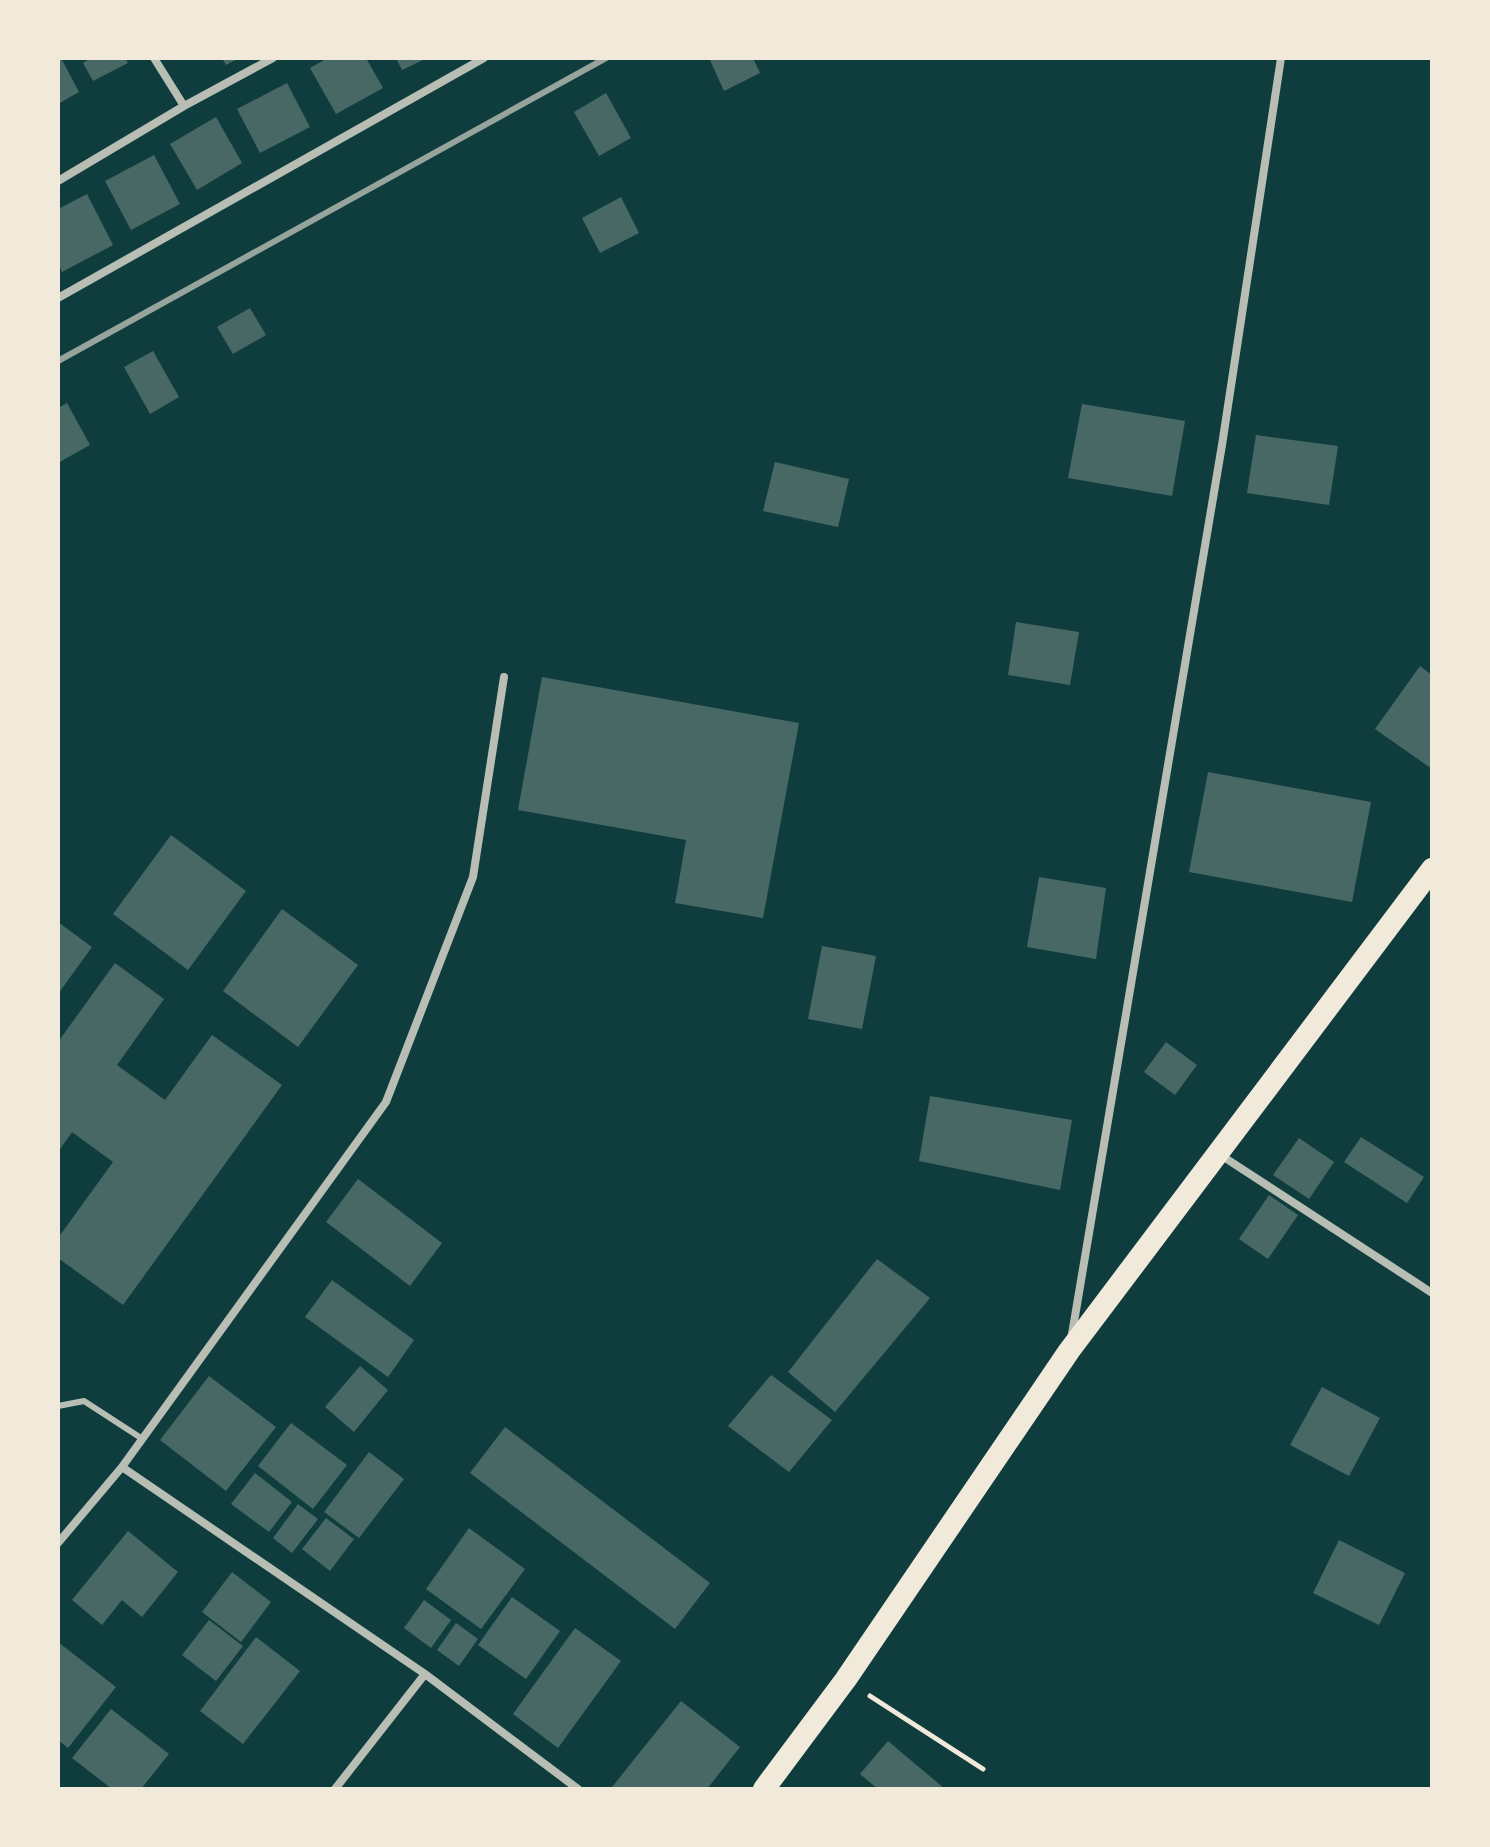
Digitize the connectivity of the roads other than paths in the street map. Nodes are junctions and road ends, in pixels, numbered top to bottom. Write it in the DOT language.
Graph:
graph roads {
  1 [pos="154,58"];
  2 [pos="273,58"];
  3 [pos="484,58"];
  4 [pos="1281,58"];
  5 [pos="184,106"];
  6 [pos="59,179"];
  7 [pos="58,298"];
  8 [pos="504,677"];
  9 [pos="1432,869"];
  10 [pos="1218,1154"];
  11 [pos="1432,1293"];
  12 [pos="1069,1351"];
  13 [pos="58,1406"];
  14 [pos="141,1438"];
  15 [pos="122,1467"];
  16 [pos="58,1543"];
  17 [pos="425,1674"];
  18 [pos="335,1789"];
  19 [pos="578,1789"];
  20 [pos="764,1789"];
  1 -- 5 [label="street"];
  2 -- 5 [label="street"];
  3 -- 7 [label="street"];
  4 -- 12 [label="street"];
  5 -- 6 [label="street"];
  8 -- 14 [label="street"];
  9 -- 10 [label="highway"];
  10 -- 11 [label="street"];
  10 -- 12 [label="highway"];
  12 -- 20 [label="highway"];
  13 -- 14 [label="lane"];
  14 -- 15 [label="street"];
  15 -- 16 [label="street"];
  15 -- 17 [label="street"];
  17 -- 18 [label="street"];
  17 -- 19 [label="street"];
}
